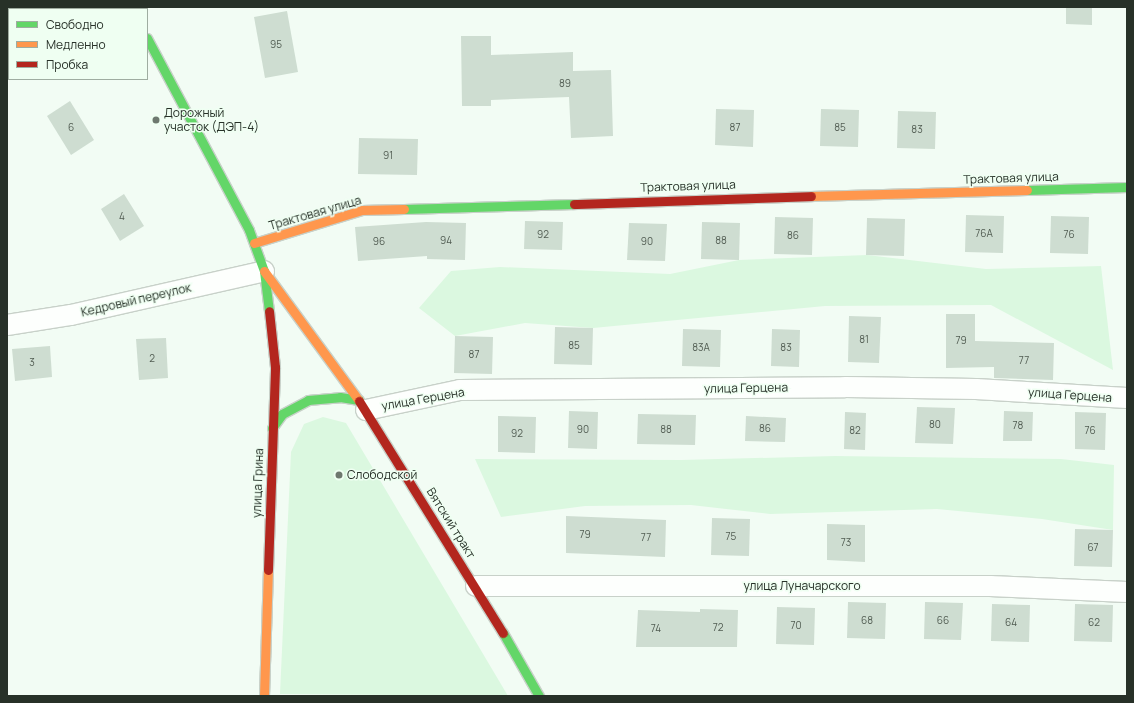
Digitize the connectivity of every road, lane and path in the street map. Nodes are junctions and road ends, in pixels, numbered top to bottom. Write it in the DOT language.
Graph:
graph roads {
  1 [pos="148,40"];
  2 [pos="1127,187"];
  3 [pos="254,244"];
  4 [pos="264,271"];
  5 [pos="7,325"];
  6 [pos="1127,398"];
  7 [pos="363,405"];
  8 [pos="272,428"];
  9 [pos="476,586"];
  10 [pos="1127,592"];
  11 [pos="264,696"];
  12 [pos="539,696"];
  1 -- 3 [label="main road"];
  2 -- 3 [label="main road, Трактовая улица"];
  3 -- 4 [label="main road"];
  4 -- 5 [label="street, Кедровый переулок"];
  4 -- 7 [label="main road, Вятский тракт"];
  4 -- 8 [label="main road, улица Грина"];
  6 -- 7 [label="street, улица Герцена"];
  7 -- 8 [label="main road"];
  7 -- 9 [label="main road, Вятский тракт"];
  8 -- 11 [label="main road, улица Грина"];
  9 -- 10 [label="street, улица Луначарского"];
  9 -- 12 [label="main road, Вятский тракт"];
}
